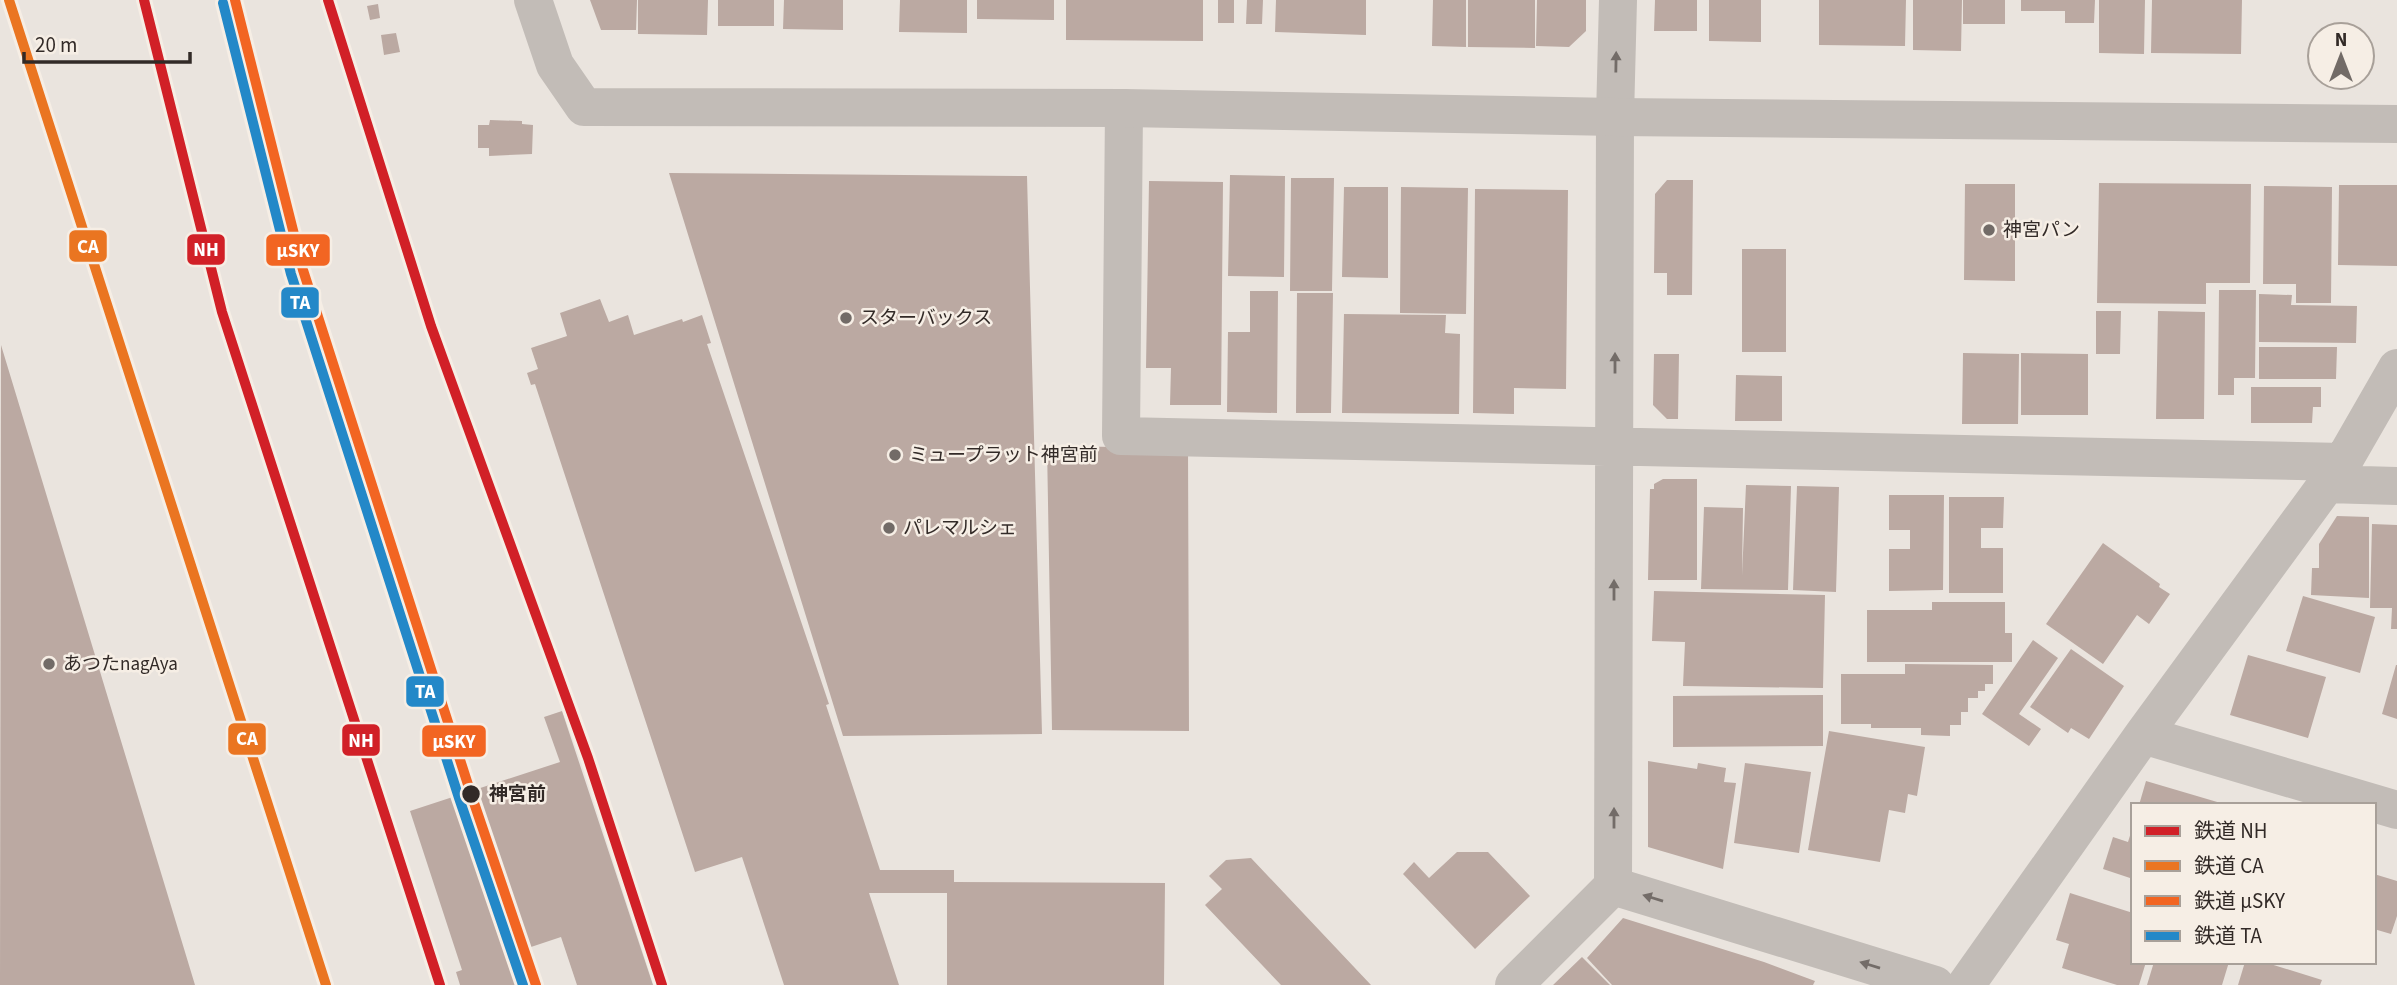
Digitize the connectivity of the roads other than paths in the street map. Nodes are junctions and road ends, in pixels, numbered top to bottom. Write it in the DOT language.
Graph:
graph roads {
  1 [pos="533,0"];
  2 [pos="1618,0"];
  3 [pos="1124,108"];
  4 [pos="1615,117"];
  5 [pos="2397,124"];
  6 [pos="2397,368"];
  7 [pos="1615,447"];
  8 [pos="2335,473"];
  9 [pos="2397,486"];
  10 [pos="2143,735"];
  11 [pos="2373,803"];
  12 [pos="2376,804"];
  13 [pos="2397,810"];
  14 [pos="1614,886"];
  15 [pos="1514,985"];
  16 [pos="1935,985"];
  17 [pos="1966,985"];
  1 -- 3 [label="street"];
  4 -- 2 [label="street, one-way"];
  3 -- 4 [label="street"];
  3 -- 7 [label="street"];
  4 -- 5 [label="street"];
  7 -- 4 [label="street, one-way"];
  6 -- 8 [label="street"];
  7 -- 8 [label="street"];
  14 -- 7 [label="street, one-way"];
  8 -- 9 [label="street"];
  8 -- 10 [label="street"];
  10 -- 11 [label="street"];
  10 -- 17 [label="street"];
  12 -- 13 [label="street"];
  14 -- 15 [label="street"];
  16 -- 14 [label="street, one-way"];
}
